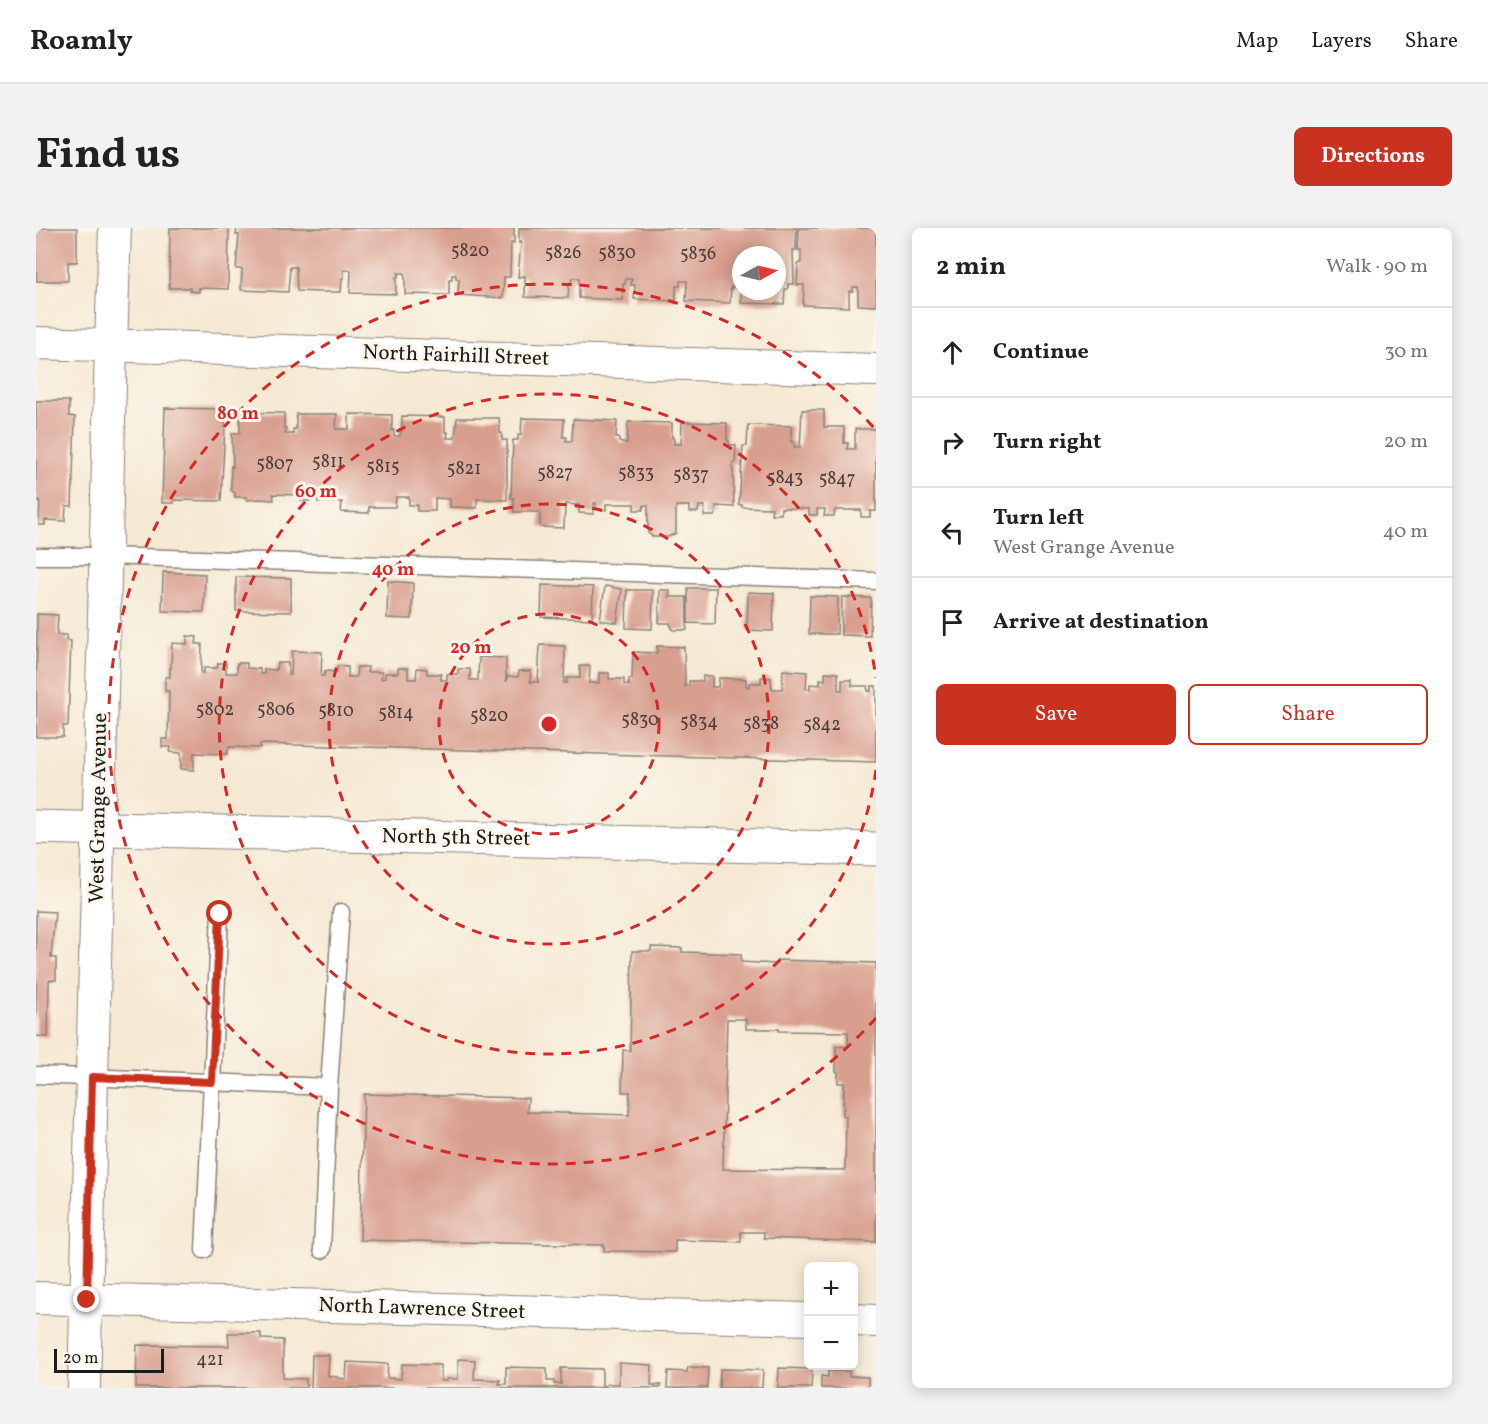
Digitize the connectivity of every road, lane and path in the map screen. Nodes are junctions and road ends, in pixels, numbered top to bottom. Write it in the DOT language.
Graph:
graph roads {
  1 [pos="115,228"];
  2 [pos="36,343"];
  3 [pos="111,345"];
  4 [pos="876,370"];
  5 [pos="36,555"];
  6 [pos="105,556"];
  7 [pos="876,580"];
  8 [pos="36,827"];
  9 [pos="98,829"];
  10 [pos="876,849"];
  11 [pos="341,912"];
  12 [pos="220,914"];
  13 [pos="36,1075"];
  14 [pos="92,1077"];
  15 [pos="212,1082"];
  16 [pos="329,1087"];
  17 [pos="204,1250"];
  18 [pos="322,1250"];
  19 [pos="36,1298"];
  20 [pos="87,1300"];
  21 [pos="804,1319"];
  22 [pos="858,1320"];
  23 [pos="876,1321"];
  24 [pos="84,1388"];
  1 -- 3 [label="street, West Grange Avenue"];
  2 -- 3 [label="street, North Fairhill Street"];
  3 -- 4 [label="street, North Fairhill Street"];
  3 -- 6 [label="street, West Grange Avenue"];
  5 -- 6 [label="lane"];
  6 -- 7 [label="lane"];
  6 -- 9 [label="street, West Grange Avenue"];
  8 -- 9 [label="street, North 5th Street"];
  9 -- 10 [label="street, North 5th Street"];
  9 -- 14 [label="street, West Grange Avenue"];
  11 -- 16 [label="lane"];
  12 -- 15 [label="lane"];
  13 -- 14 [label="lane"];
  14 -- 15 [label="lane"];
  14 -- 20 [label="street, West Grange Avenue"];
  15 -- 16 [label="lane"];
  15 -- 17 [label="lane"];
  16 -- 18 [label="lane"];
  19 -- 20 [label="street, North Lawrence Street"];
  20 -- 21 [label="street, North Lawrence Street"];
  20 -- 24 [label="street, West Grange Avenue"];
  22 -- 23 [label="street"];
}
